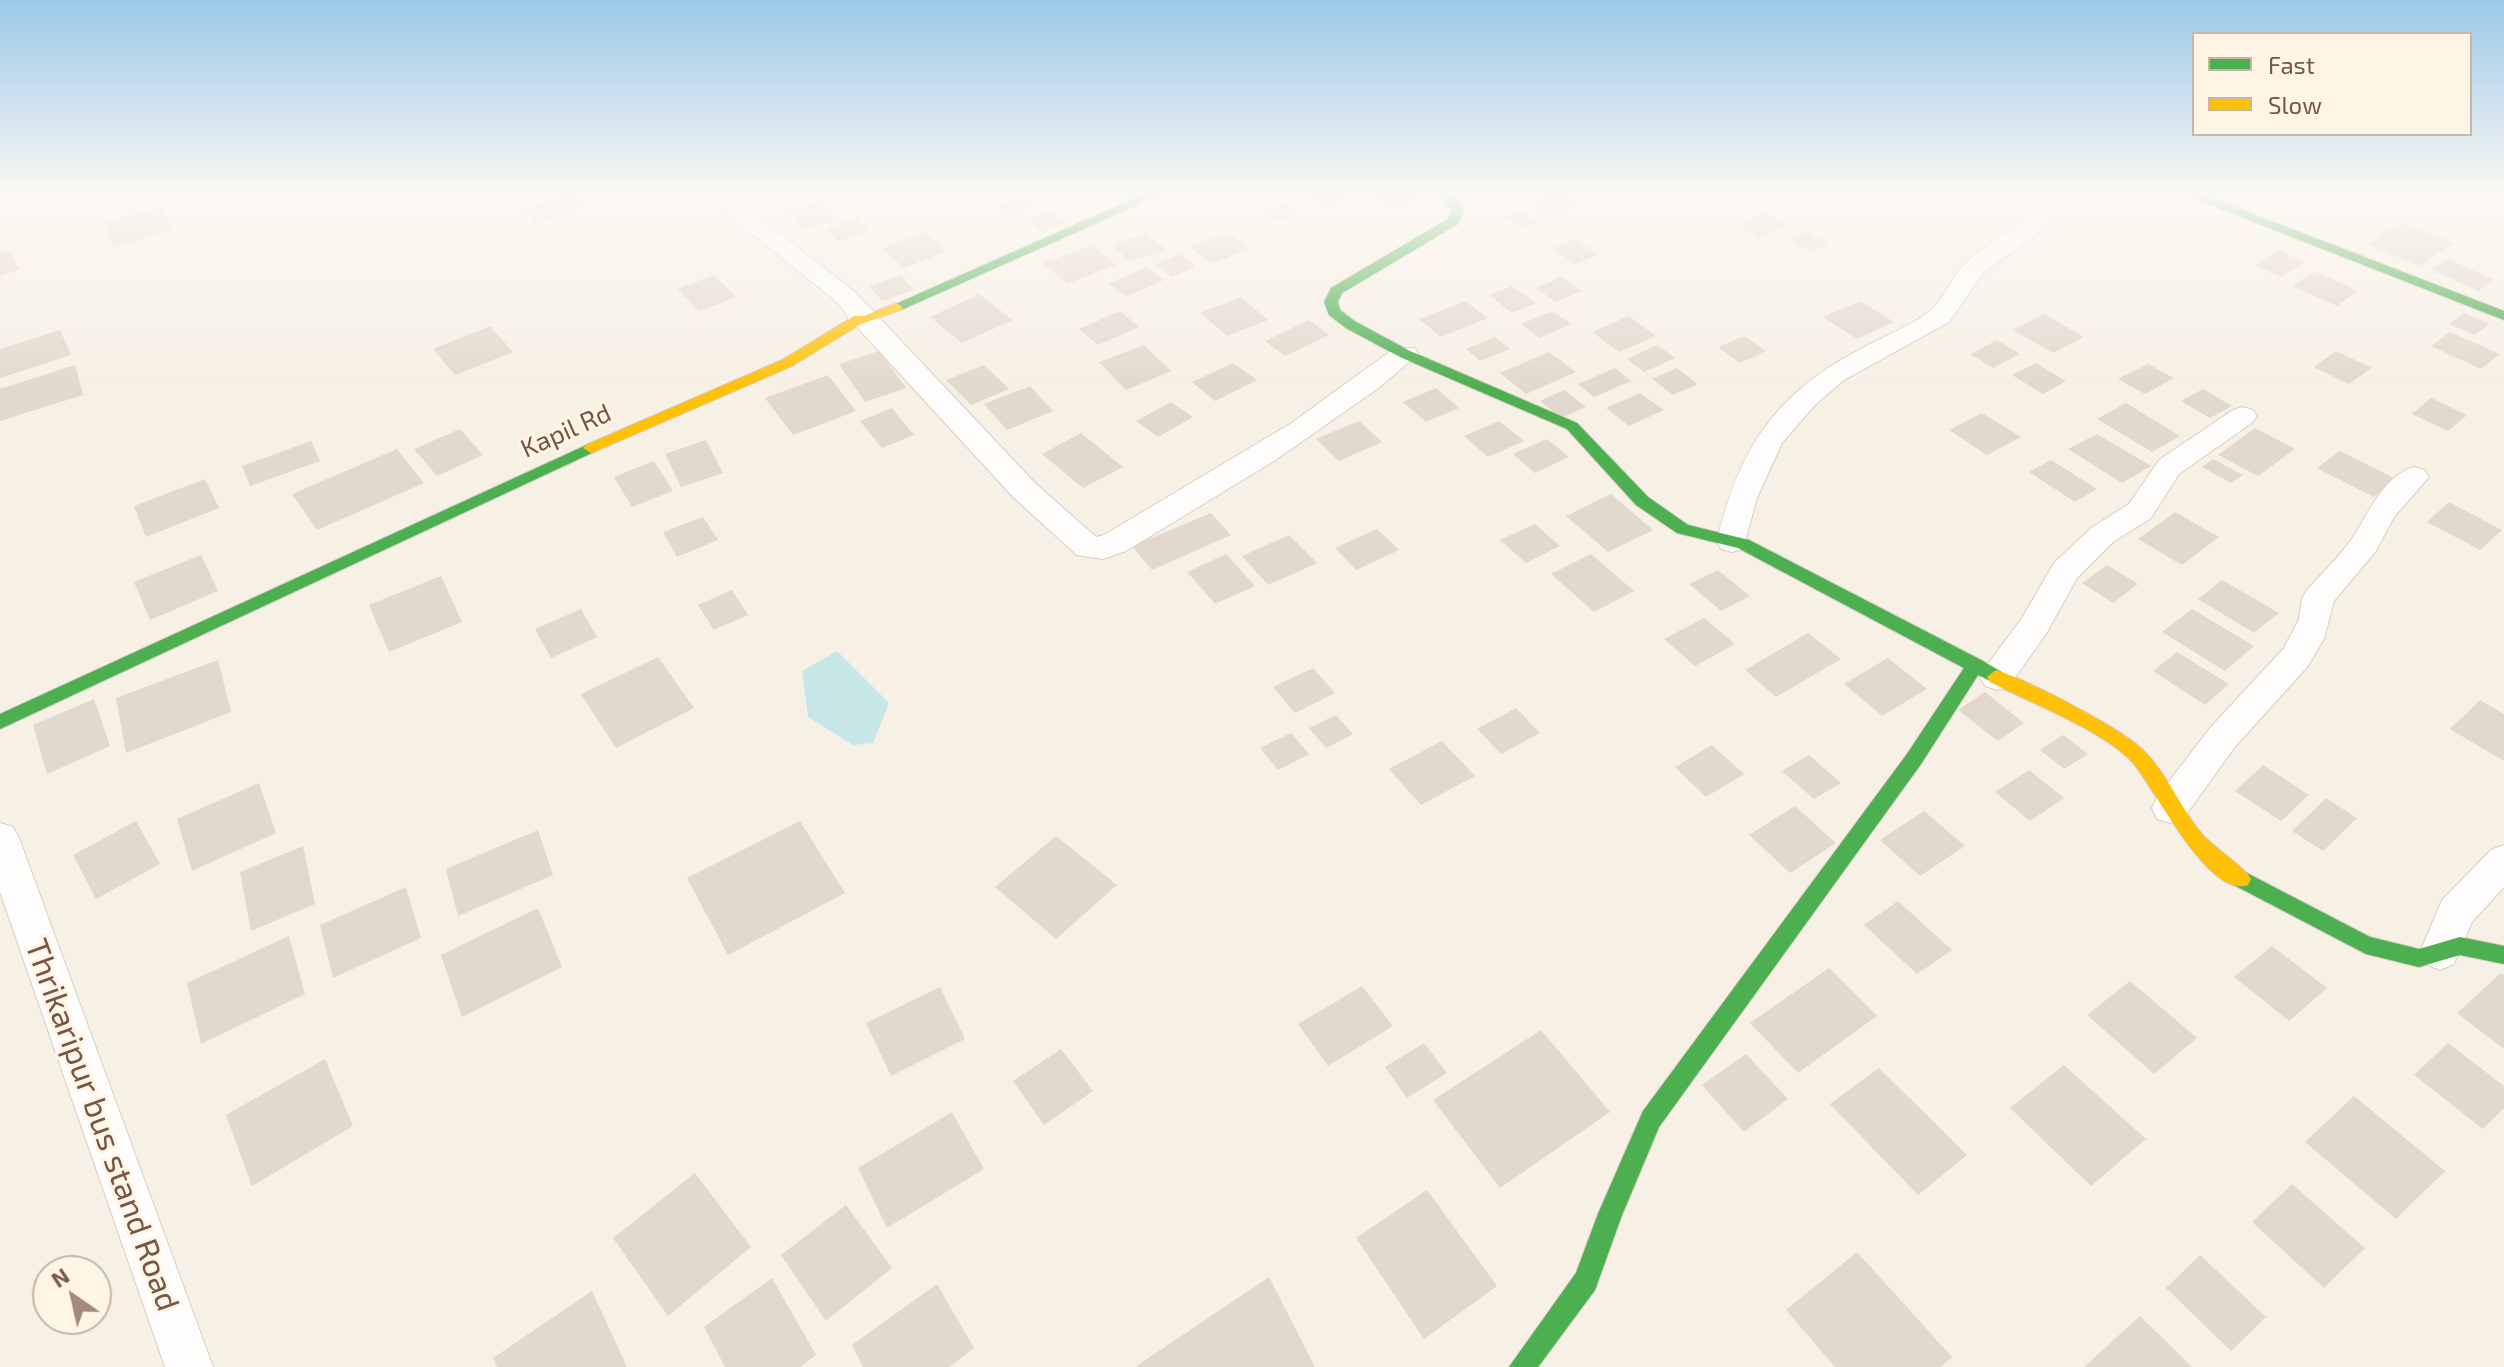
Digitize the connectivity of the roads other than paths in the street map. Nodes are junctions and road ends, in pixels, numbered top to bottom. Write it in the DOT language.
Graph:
graph roads {
  1 [pos="797,259"];
  2 [pos="1005,259"];
  3 [pos="1390,259"];
  4 [pos="1987,259"];
  5 [pos="2356,259"];
  6 [pos="2504,316"];
  7 [pos="862,320"];
  8 [pos="1405,354"];
  9 [pos="2243,416"];
  10 [pos="2414,477"];
  11 [pos="1732,541"];
  12 [pos="1986,671"];
  13 [pos="0,722"];
  14 [pos="2170,808"];
  15 [pos="0,838"];
  16 [pos="2504,861"];
  17 [pos="2440,952"];
  18 [pos="2504,955"];
  19 [pos="189,1367"];
  20 [pos="1522,1367"];
  1 -- 7 [label="street"];
  2 -- 7 [label="street, Kapil Rd"];
  3 -- 8 [label="street"];
  4 -- 11 [label="street"];
  5 -- 6 [label="street"];
  7 -- 8 [label="street"];
  7 -- 13 [label="street, Kapil Rd"];
  8 -- 11 [label="street"];
  9 -- 12 [label="street"];
  10 -- 14 [label="street"];
  11 -- 12 [label="street"];
  12 -- 14 [label="street"];
  12 -- 20 [label="street"];
  14 -- 17 [label="street"];
  15 -- 19 [label="street, Thrikaripur bus stand Road"];
  16 -- 17 [label="street"];
  17 -- 18 [label="street"];
}
